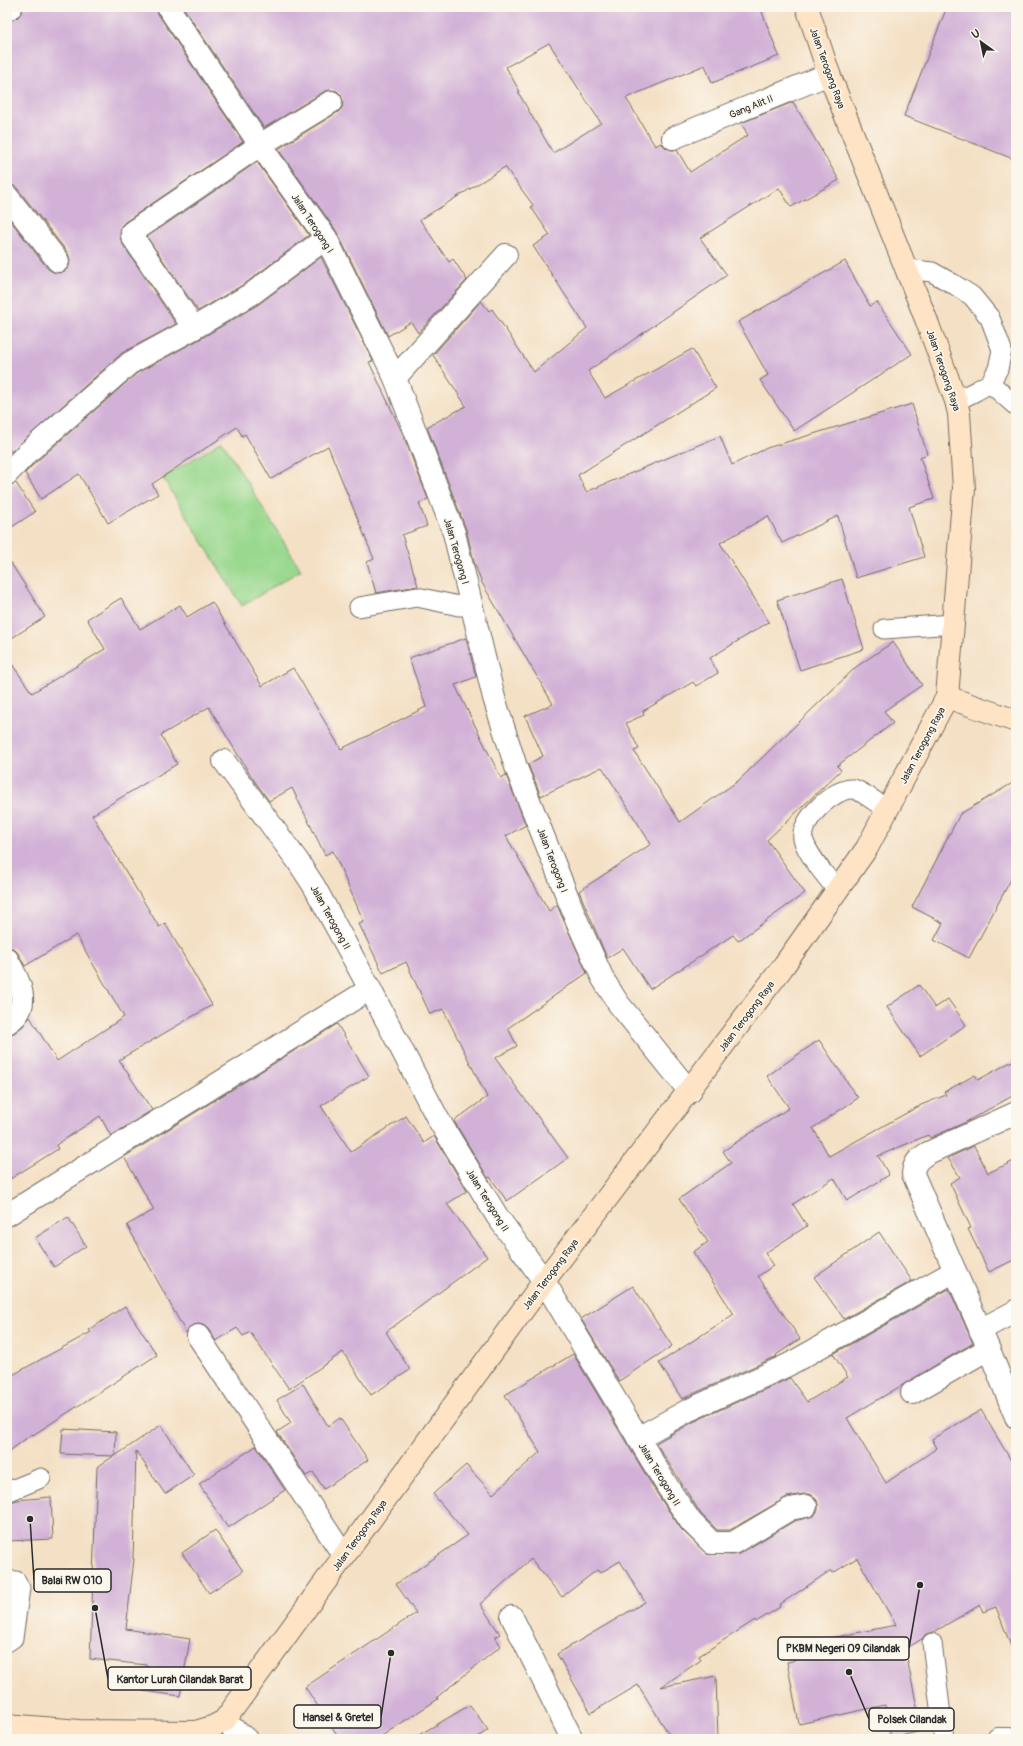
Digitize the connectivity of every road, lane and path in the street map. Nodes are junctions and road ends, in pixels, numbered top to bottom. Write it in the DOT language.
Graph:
graph roads {
  1 [pos="11,7"];
  2 [pos="168,7"];
  3 [pos="807,7"];
  4 [pos="7,10"];
  5 [pos="829,74"];
  6 [pos="331,102"];
  7 [pos="673,138"];
  8 [pos="260,144"];
  9 [pos="7,196"];
  10 [pos="326,238"];
  11 [pos="506,255"];
  12 [pos="58,261"];
  13 [pos="906,269"];
  14 [pos="194,328"];
  15 [pos="395,378"];
  16 [pos="990,382"];
  17 [pos="956,401"];
  18 [pos="1016,406"];
  19 [pos="7,474"];
  20 [pos="472,605"];
  21 [pos="359,607"];
  22 [pos="953,624"];
  23 [pos="884,629"];
  24 [pos="947,697"];
  25 [pos="1016,721"];
  26 [pos="224,761"];
  27 [pos="887,810"];
  28 [pos="837,890"];
  29 [pos="7,958"];
  30 [pos="370,989"];
  31 [pos="7,1023"];
  32 [pos="690,1092"];
  33 [pos="1016,1113"];
  34 [pos="8,1212"];
  35 [pos="955,1271"];
  36 [pos="544,1281"];
  37 [pos="1016,1311"];
  38 [pos="198,1336"];
  39 [pos="984,1340"];
  40 [pos="912,1393"];
  41 [pos="1016,1417"];
  42 [pos="638,1438"];
  43 [pos="41,1478"];
  44 [pos="7,1492"];
  45 [pos="806,1506"];
  46 [pos="344,1556"];
  47 [pos="7,1580"];
  48 [pos="512,1617"];
  49 [pos="7,1642"];
  50 [pos="932,1643"];
  51 [pos="224,1720"];
  52 [pos="7,1725"];
  53 [pos="115,1735"];
  54 [pos="246,1739"];
  55 [pos="572,1739"];
  56 [pos="944,1739"];
  57 [pos="998,1739"];
  58 [pos="1010,1739"];
  1 -- 4 [label="street"];
  2 -- 8 [label="street, Jalan Terogong I"];
  3 -- 5 [label="street, Jalan Terogong Raya"];
  5 -- 7 [label="street, Gang Alit II"];
  5 -- 13 [label="street, Jalan Terogong Raya"];
  6 -- 8 [label="street"];
  8 -- 10 [label="street, Jalan Terogong I"];
  8 -- 14 [label="street"];
  9 -- 12 [label="street"];
  10 -- 14 [label="street"];
  10 -- 15 [label="street, Jalan Terogong I"];
  11 -- 15 [label="street"];
  13 -- 16 [label="lane"];
  13 -- 17 [label="street, Jalan Terogong Raya"];
  14 -- 19 [label="street"];
  15 -- 20 [label="street, Jalan Terogong I"];
  16 -- 17 [label="lane"];
  16 -- 18 [label="lane"];
  17 -- 22 [label="street, Jalan Terogong Raya"];
  20 -- 21 [label="lane"];
  20 -- 32 [label="street, Jalan Terogong I"];
  22 -- 23 [label="lane"];
  22 -- 24 [label="street, Jalan Terogong Raya"];
  24 -- 25 [label="street"];
  24 -- 27 [label="street, Jalan Terogong Raya"];
  26 -- 30 [label="street, Jalan Terogong II"];
  27 -- 28 [label="street, Jalan Terogong Raya"];
  27 -- 28 [label="lane"];
  28 -- 32 [label="street, Jalan Terogong Raya"];
  29 -- 31 [label="street"];
  30 -- 34 [label="street"];
  30 -- 36 [label="street, Jalan Terogong II"];
  32 -- 36 [label="street, Jalan Terogong Raya"];
  33 -- 35 [label="street"];
  35 -- 39 [label="street"];
  35 -- 42 [label="street"];
  36 -- 42 [label="street, Jalan Terogong II"];
  36 -- 46 [label="street, Jalan Terogong Raya"];
  37 -- 39 [label="street"];
  38 -- 46 [label="street"];
  39 -- 40 [label="street"];
  39 -- 41 [label="street"];
  42 -- 45 [label="street, Jalan Terogong II"];
  43 -- 44 [label="lane"];
  46 -- 51 [label="street, Jalan Terogong Raya"];
  47 -- 49 [label="lane"];
  48 -- 55 [label="street"];
  50 -- 56 [label="lane"];
  51 -- 53 [label="street, Jalan Terogong Raya"];
  51 -- 54 [label="street"];
  52 -- 53 [label="street, Jalan Terogong Raya"];
  57 -- 58 [label="street"];
}
